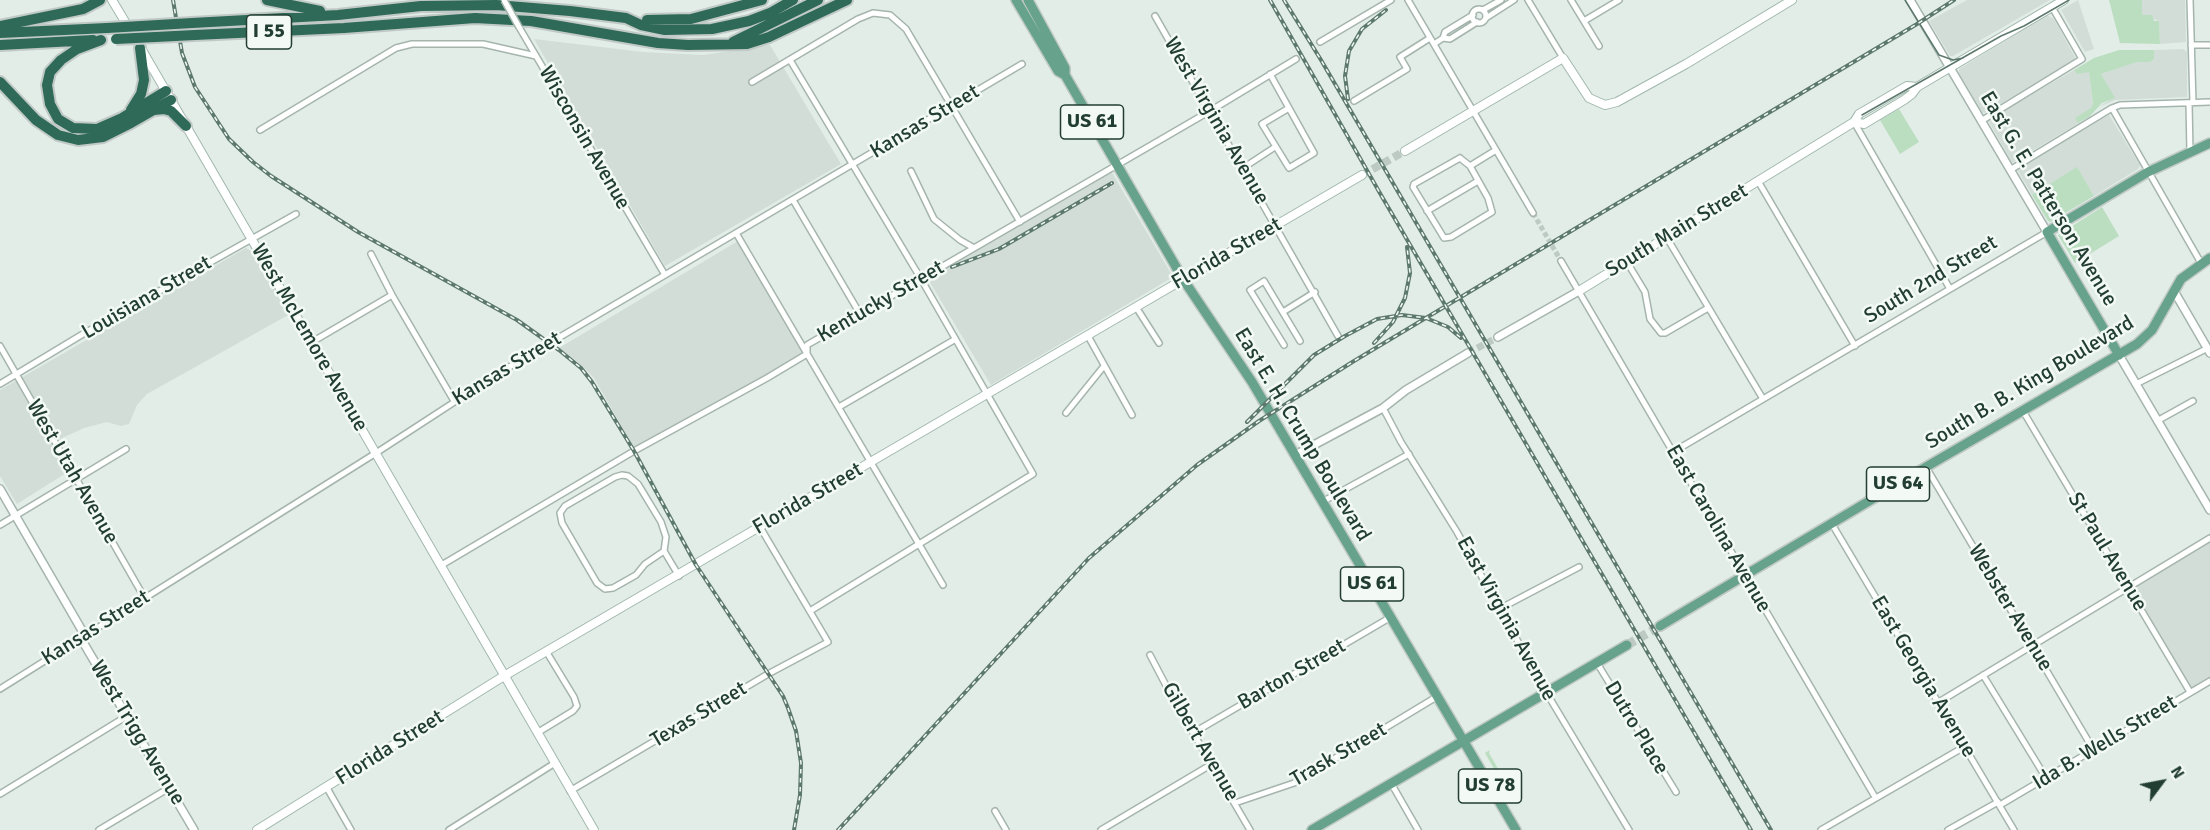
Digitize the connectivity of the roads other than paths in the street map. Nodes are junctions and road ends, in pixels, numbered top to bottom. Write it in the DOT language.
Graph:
graph roads {
  1 [pos="82,0"];
  2 [pos="100,0"];
  3 [pos="112,0"];
  4 [pos="267,0"];
  5 [pos="504,0"];
  6 [pos="762,0"];
  7 [pos="793,0"];
  8 [pos="847,0"];
  9 [pos="1016,0"];
  10 [pos="1028,0"];
  11 [pos="1391,0"];
  12 [pos="1408,0"];
  13 [pos="1501,0"];
  14 [pos="1514,0"];
  15 [pos="1528,0"];
  16 [pos="1571,0"];
  17 [pos="1619,0"];
  18 [pos="1792,0"];
  19 [pos="1910,0"];
  20 [pos="2064,0"];
  21 [pos="2190,0"];
  22 [pos="815,2"];
  23 [pos="2052,7"];
  24 [pos="1483,10"];
  25 [pos="62,14"];
  26 [pos="338,15"];
  27 [pos="1473,15"];
  28 [pos="1155,16"];
  29 [pos="626,18"];
  30 [pos="1486,18"];
  31 [pos="1584,21"];
  32 [pos="1477,22"];
  33 [pos="0,26"];
  34 [pos="0,33"];
  35 [pos="1430,38"];
  36 [pos="1443,38"];
  37 [pos="102,40"];
  38 [pos="1320,42"];
  39 [pos="730,44"];
  40 [pos="1434,44"];
  41 [pos="0,45"];
  42 [pos="2192,45"];
  43 [pos="2210,45"];
  44 [pos="1599,46"];
  45 [pos="140,48"];
  46 [pos="536,56"];
  47 [pos="1296,58"];
  48 [pos="1563,58"];
  49 [pos="790,60"];
  50 [pos="1022,64"];
  51 [pos="1950,68"];
  52 [pos="1270,74"];
  53 [pos="1065,75"];
  54 [pos="0,82"];
  55 [pos="752,82"];
  56 [pos="168,95"];
  57 [pos="1354,101"];
  58 [pos="2210,102"];
  59 [pos="2191,103"];
  60 [pos="952,105"];
  61 [pos="1288,108"];
  62 [pos="2112,108"];
  63 [pos="154,110"];
  64 [pos="1210,111"];
  65 [pos="1474,111"];
  66 [pos="122,118"];
  67 [pos="1981,121"];
  68 [pos="1854,122"];
  69 [pos="186,126"];
  70 [pos="260,130"];
  71 [pos="2210,143"];
  72 [pos="1275,147"];
  73 [pos="1496,150"];
  74 [pos="1405,151"];
  75 [pos="2190,152"];
  76 [pos="1117,165"];
  77 [pos="852,166"];
  78 [pos="1470,166"];
  79 [pos="1243,168"];
  80 [pos="2010,170"];
  81 [pos="910,171"];
  82 [pos="2148,172"];
  83 [pos="1362,175"];
  84 [pos="1478,181"];
  85 [pos="1758,181"];
  86 [pos="793,201"];
  87 [pos="1427,211"];
  88 [pos="1533,213"];
  89 [pos="296,214"];
  90 [pos="1020,222"];
  91 [pos="1276,226"];
  92 [pos="2046,232"];
  93 [pos="736,233"];
  94 [pos="252,238"];
  95 [pos="1667,238"];
  96 [pos="974,248"];
  97 [pos="370,254"];
  98 [pos="2206,260"];
  99 [pos="1561,261"];
  100 [pos="1627,262"];
  101 [pos="665,275"];
  102 [pos="921,279"];
  103 [pos="1183,279"];
  104 [pos="1950,289"];
  105 [pos="1579,291"];
  106 [pos="2174,291"];
  107 [pos="1315,292"];
  108 [pos="392,296"];
  109 [pos="1136,307"];
  110 [pos="1708,308"];
  111 [pos="1283,312"];
  112 [pos="860,314"];
  113 [pos="1088,336"];
  114 [pos="1338,336"];
  115 [pos="1498,337"];
  116 [pos="954,340"];
  117 [pos="312,342"];
  118 [pos="1300,342"];
  119 [pos="1159,343"];
  120 [pos="1284,345"];
  121 [pos="0,346"];
  122 [pos="1855,346"];
  123 [pos="2209,350"];
  124 [pos="1468,353"];
  125 [pos="807,354"];
  126 [pos="2119,355"];
  127 [pos="1104,366"];
  128 [pos="16,375"];
  129 [pos="0,384"];
  130 [pos="2136,384"];
  131 [pos="987,395"];
  132 [pos="1763,399"];
  133 [pos="454,400"];
  134 [pos="2193,401"];
  135 [pos="839,407"];
  136 [pos="1383,408"];
  137 [pos="2023,411"];
  138 [pos="1066,413"];
  139 [pos="1132,415"];
  140 [pos="2157,421"];
  141 [pos="126,449"];
  142 [pos="1673,452"];
  143 [pos="376,453"];
  144 [pos="1409,454"];
  145 [pos="1295,455"];
  146 [pos="871,462"];
  147 [pos="1926,467"];
  148 [pos="75,478"];
  149 [pos="0,489"];
  150 [pos="1322,502"];
  151 [pos="2210,510"];
  152 [pos="16,516"];
  153 [pos="1832,524"];
  154 [pos="0,525"];
  155 [pos="760,527"];
  156 [pos="2210,538"];
  157 [pos="919,545"];
  158 [pos="664,551"];
  159 [pos="441,566"];
  160 [pos="1579,567"];
  161 [pos="1745,575"];
  162 [pos="679,576"];
  163 [pos="943,585"];
  164 [pos="2128,587"];
  165 [pos="144,597"];
  166 [pos="1501,609"];
  167 [pos="810,611"];
  168 [pos="1391,617"];
  169 [pos="1660,626"];
  170 [pos="82,635"];
  171 [pos="1627,645"];
  172 [pos="2033,646"];
  173 [pos="546,651"];
  174 [pos="1150,655"];
  175 [pos="1597,663"];
  176 [pos="1983,675"];
  177 [pos="504,676"];
  178 [pos="2210,681"];
  179 [pos="0,688"];
  180 [pos="1546,692"];
  181 [pos="2190,692"];
  182 [pos="1438,696"];
  183 [pos="1939,702"];
  184 [pos="127,716"];
  185 [pos="537,733"];
  186 [pos="1194,733"];
  187 [pos="1464,741"];
  188 [pos="1965,747"];
  189 [pos="2093,749"];
  190 [pos="555,763"];
  191 [pos="1212,764"];
  192 [pos="2046,778"];
  193 [pos="1391,783"];
  194 [pos="169,788"];
  195 [pos="327,788"];
  196 [pos="570,790"];
  197 [pos="1676,792"];
  198 [pos="0,794"];
  199 [pos="1875,797"];
  200 [pos="1235,803"];
  201 [pos="1999,804"];
  202 [pos="995,811"];
  203 [pos="1324,827"];
  204 [pos="99,830"];
  205 [pos="194,830"];
  206 [pos="257,830"];
  207 [pos="351,830"];
  208 [pos="449,830"];
  209 [pos="594,830"];
  210 [pos="1006,830"];
  211 [pos="1101,830"];
  212 [pos="1250,830"];
  213 [pos="1312,830"];
  214 [pos="1418,830"];
  215 [pos="1516,830"];
  216 [pos="1629,830"];
  217 [pos="1821,830"];
  218 [pos="1947,830"];
  219 [pos="2014,830"];
  1 -- 25 [label="highway"];
  2 -- 25 [label="highway"];
  3 -- 45 [label="main road, West McLemore Avenue"];
  4 -- 26 [label="highway"];
  5 -- 46 [label="street, Wisconsin Avenue, bridge"];
  6 -- 29 [label="highway"];
  7 -- 29 [label="highway, I 55"];
  8 -- 39 [label="highway"];
  9 -- 53 [label="main road, US 61"];
  10 -- 53 [label="main road, US 61"];
  11 -- 38 [label="street"];
  12 -- 35 [label="street"];
  13 -- 24 [label="street"];
  14 -- 30 [label="street"];
  15 -- 48 [label="street"];
  16 -- 31 [label="street"];
  17 -- 31 [label="street"];
  18 -- 48 [label="main road"];
  19 -- 51 [label="street, East G. E. Patterson Avenue"];
  20 -- 23 [label="main road, South Main Street"];
  21 -- 42 [label="street"];
  22 -- 39 [label="highway, I 55"];
  23 -- 51 [label="main road, South Main Street"];
  23 -- 67 [label="street"];
  24 -- 27 [label="street"];
  24 -- 30 [label="street"];
  25 -- 33 [label="highway"];
  26 -- 29 [label="highway, I 55"];
  26 -- 34 [label="highway, I 55, bridge"];
  27 -- 32 [label="street"];
  27 -- 36 [label="street"];
  28 -- 64 [label="street, West Virginia Avenue"];
  30 -- 32 [label="street"];
  31 -- 44 [label="street"];
  32 -- 36 [label="street"];
  35 -- 40 [label="street"];
  35 -- 57 [label="street"];
  36 -- 40 [label="street"];
  37 -- 39 [label="highway, I 55, bridge"];
  37 -- 41 [label="highway, I 55"];
  37 -- 66 [label="highway"];
  40 -- 65 [label="street"];
  42 -- 43 [label="street"];
  42 -- 59 [label="street"];
  45 -- 56 [label="main road, West McLemore Avenue"];
  45 -- 66 [label="highway"];
  46 -- 70 [label="street"];
  46 -- 101 [label="street, Wisconsin Avenue"];
  47 -- 52 [label="street, Kentucky Street"];
  48 -- 65 [label="main road"];
  49 -- 55 [label="street"];
  49 -- 60 [label="street"];
  49 -- 77 [label="street"];
  50 -- 60 [label="street, Kansas Street"];
  51 -- 67 [label="street, East G. E. Patterson Avenue"];
  51 -- 68 [label="main road, South Main Street"];
  52 -- 61 [label="street"];
  52 -- 64 [label="street, Kentucky Street"];
  53 -- 76 [label="main road, US 61"];
  54 -- 63 [label="highway"];
  56 -- 63 [label="highway"];
  56 -- 66 [label="highway"];
  56 -- 69 [label="main road, West McLemore Avenue"];
  58 -- 59 [label="street"];
  59 -- 62 [label="street"];
  59 -- 75 [label="street"];
  60 -- 77 [label="street, Kansas Street"];
  60 -- 90 [label="street"];
  61 -- 72 [label="street"];
  61 -- 72 [label="street"];
  62 -- 80 [label="street"];
  62 -- 82 [label="street"];
  63 -- 69 [label="highway"];
  64 -- 76 [label="street, Kentucky Street"];
  64 -- 79 [label="street, West Virginia Avenue"];
  65 -- 73 [label="street"];
  65 -- 74 [label="main road"];
  67 -- 80 [label="street, East G. E. Patterson Avenue"];
  68 -- 85 [label="main road, South Main Street"];
  68 -- 104 [label="street"];
  69 -- 94 [label="main road, West McLemore Avenue"];
  71 -- 75 [label="main road, South 2nd Street"];
  72 -- 79 [label="street"];
  73 -- 78 [label="street"];
  73 -- 88 [label="street"];
  75 -- 82 [label="main road, South 2nd Street"];
  76 -- 90 [label="street, Kentucky Street"];
  76 -- 103 [label="main road, US 61"];
  77 -- 86 [label="street, Kansas Street"];
  77 -- 102 [label="street"];
  78 -- 84 [label="street"];
  78 -- 87 [label="street"];
  79 -- 91 [label="street, West Virginia Avenue"];
  80 -- 92 [label="street, East G. E. Patterson Avenue"];
  81 -- 96 [label="street"];
  82 -- 92 [label="main road, South 2nd Street"];
  82 -- 98 [label="street"];
  83 -- 91 [label="main road, Florida Street"];
  84 -- 87 [label="street"];
  84 -- 87 [label="street"];
  85 -- 95 [label="main road, South Main Street"];
  85 -- 122 [label="street"];
  86 -- 93 [label="street, Kansas Street"];
  86 -- 112 [label="street"];
  89 -- 94 [label="street, Louisiana Street"];
  90 -- 96 [label="street, Kentucky Street"];
  91 -- 103 [label="main road, Florida Street"];
  91 -- 107 [label="street"];
  92 -- 104 [label="street, South 2nd Street"];
  92 -- 126 [label="main road, East G. E. Patterson Avenue"];
  93 -- 101 [label="street, Kansas Street"];
  93 -- 125 [label="street"];
  94 -- 117 [label="main road, West McLemore Avenue"];
  94 -- 128 [label="street, Louisiana Street"];
  95 -- 100 [label="main road, South Main Street"];
  95 -- 110 [label="street"];
  96 -- 102 [label="street, Kentucky Street"];
  97 -- 108 [label="street"];
  98 -- 106 [label="main road, South B. B. King Boulevard / US 64"];
  99 -- 105 [label="street, East Carolina Avenue"];
  100 -- 105 [label="main road, South Main Street"];
  100 -- 110 [label="street"];
  101 -- 133 [label="street, Kansas Street"];
  102 -- 112 [label="street, Kentucky Street"];
  102 -- 116 [label="street"];
  103 -- 109 [label="main road, Florida Street"];
  103 -- 145 [label="main road, East E. H. Crump Boulevard / US 61"];
  104 -- 122 [label="street, South 2nd Street"];
  105 -- 115 [label="street, South Main Street"];
  105 -- 142 [label="street, East Carolina Avenue"];
  106 -- 123 [label="street"];
  106 -- 126 [label="main road, South B. B. King Boulevard / US 64"];
  107 -- 111 [label="street"];
  107 -- 114 [label="street"];
  108 -- 117 [label="street"];
  108 -- 133 [label="street"];
  109 -- 113 [label="main road, Florida Street"];
  109 -- 119 [label="street"];
  110 -- 132 [label="street"];
  111 -- 118 [label="street"];
  111 -- 120 [label="street"];
  112 -- 125 [label="street, Kentucky Street"];
  113 -- 127 [label="street"];
  113 -- 131 [label="main road, Florida Street"];
  116 -- 131 [label="street"];
  116 -- 135 [label="street"];
  117 -- 143 [label="main road, West McLemore Avenue"];
  121 -- 128 [label="street, West Utah Avenue"];
  122 -- 132 [label="street, South 2nd Street"];
  123 -- 130 [label="street"];
  124 -- 136 [label="street"];
  125 -- 135 [label="street"];
  125 -- 159 [label="street, Kentucky Street"];
  126 -- 130 [label="street, East G. E. Patterson Avenue"];
  126 -- 137 [label="main road, South B. B. King Boulevard / US 64"];
  127 -- 138 [label="street"];
  127 -- 139 [label="street"];
  128 -- 129 [label="street, Louisiana Street"];
  128 -- 148 [label="street, West Utah Avenue"];
  130 -- 140 [label="street, East G. E. Patterson Avenue"];
  131 -- 146 [label="main road, Florida Street"];
  131 -- 157 [label="street"];
  132 -- 142 [label="street, South 2nd Street"];
  133 -- 143 [label="street, Kansas Street"];
  134 -- 140 [label="street"];
  135 -- 146 [label="street"];
  136 -- 144 [label="street, East Virginia Avenue"];
  136 -- 145 [label="street"];
  137 -- 147 [label="main road, South B. B. King Boulevard / US 64"];
  137 -- 164 [label="street, St Paul Avenue"];
  140 -- 151 [label="street, East G. E. Patterson Avenue"];
  141 -- 148 [label="street"];
  142 -- 161 [label="street, East Carolina Avenue"];
  143 -- 159 [label="main road, West McLemore Avenue"];
  143 -- 165 [label="street, Kansas Street"];
  144 -- 150 [label="street"];
  144 -- 166 [label="street, East Virginia Avenue"];
  145 -- 150 [label="main road, East E. H. Crump Boulevard / US 61"];
  146 -- 155 [label="main road, Florida Street"];
  146 -- 157 [label="street"];
  147 -- 153 [label="main road, South B. B. King Boulevard / US 64"];
  147 -- 172 [label="street, Webster Avenue"];
  148 -- 152 [label="street"];
  148 -- 165 [label="street, West Utah Avenue"];
  149 -- 152 [label="street, West Trigg Avenue"];
  150 -- 168 [label="main road, East E. H. Crump Boulevard / US 61"];
  152 -- 154 [label="street"];
  152 -- 170 [label="street, West Trigg Avenue"];
  153 -- 161 [label="main road, South B. B. King Boulevard / US 64"];
  153 -- 183 [label="street, East Georgia Avenue"];
  155 -- 162 [label="main road, Florida Street"];
  155 -- 167 [label="street"];
  156 -- 164 [label="street"];
  157 -- 163 [label="street"];
  157 -- 167 [label="street"];
  158 -- 158 [label="street"];
  158 -- 162 [label="street"];
  159 -- 177 [label="main road, West McLemore Avenue"];
  160 -- 166 [label="street"];
  161 -- 169 [label="main road, South B. B. King Boulevard / US 64"];
  161 -- 199 [label="street, East Carolina Avenue"];
  162 -- 173 [label="main road, Florida Street"];
  164 -- 172 [label="street"];
  164 -- 181 [label="street, St Paul Avenue"];
  165 -- 170 [label="street, Kansas Street"];
  166 -- 180 [label="street, East Virginia Avenue"];
  167 -- 196 [label="street, Texas Street"];
  168 -- 182 [label="main road, East E. H. Crump Boulevard / US 61"];
  168 -- 186 [label="street, Barton Street"];
  170 -- 179 [label="street, Kansas Street"];
  170 -- 184 [label="street, West Trigg Avenue"];
  171 -- 175 [label="main road"];
  172 -- 176 [label="street"];
  172 -- 189 [label="street, Webster Avenue"];
  173 -- 177 [label="main road, Florida Street"];
  173 -- 185 [label="street"];
  174 -- 186 [label="street, Gilbert Avenue"];
  175 -- 180 [label="main road"];
  175 -- 197 [label="street, Dutro Place"];
  176 -- 183 [label="street"];
  176 -- 192 [label="street"];
  177 -- 185 [label="main road, West McLemore Avenue"];
  177 -- 195 [label="main road, Florida Street"];
  178 -- 181 [label="street, Ida B. Wells Street"];
  180 -- 187 [label="main road"];
  180 -- 216 [label="street, East Virginia Avenue"];
  181 -- 189 [label="street, Ida B. Wells Street"];
  182 -- 187 [label="main road, East E. H. Crump Boulevard / US 61"];
  182 -- 200 [label="street, Trask Street"];
  183 -- 188 [label="street, East Georgia Avenue"];
  184 -- 194 [label="street, West Trigg Avenue"];
  184 -- 198 [label="street"];
  185 -- 190 [label="main road, West McLemore Avenue"];
  186 -- 191 [label="street, Gilbert Avenue"];
  187 -- 193 [label="main road"];
  187 -- 215 [label="main road, East E. H. Crump Boulevard / US 78"];
  188 -- 199 [label="street"];
  188 -- 201 [label="street, East Georgia Avenue"];
  189 -- 192 [label="street, Ida B. Wells Street"];
  190 -- 196 [label="main road, West McLemore Avenue"];
  190 -- 208 [label="street"];
  191 -- 200 [label="street, Gilbert Avenue"];
  191 -- 211 [label="street"];
  192 -- 201 [label="street, Ida B. Wells Street"];
  193 -- 203 [label="main road"];
  193 -- 214 [label="street"];
  194 -- 204 [label="street"];
  194 -- 205 [label="street, West Trigg Avenue"];
  195 -- 206 [label="main road, Florida Street"];
  195 -- 207 [label="street"];
  196 -- 209 [label="main road, West McLemore Avenue"];
  199 -- 217 [label="street"];
  200 -- 212 [label="street, Gilbert Avenue"];
  201 -- 218 [label="street, Ida B. Wells Street"];
  201 -- 219 [label="street, East Georgia Avenue"];
  202 -- 210 [label="street"];
  203 -- 213 [label="main road"];
}
